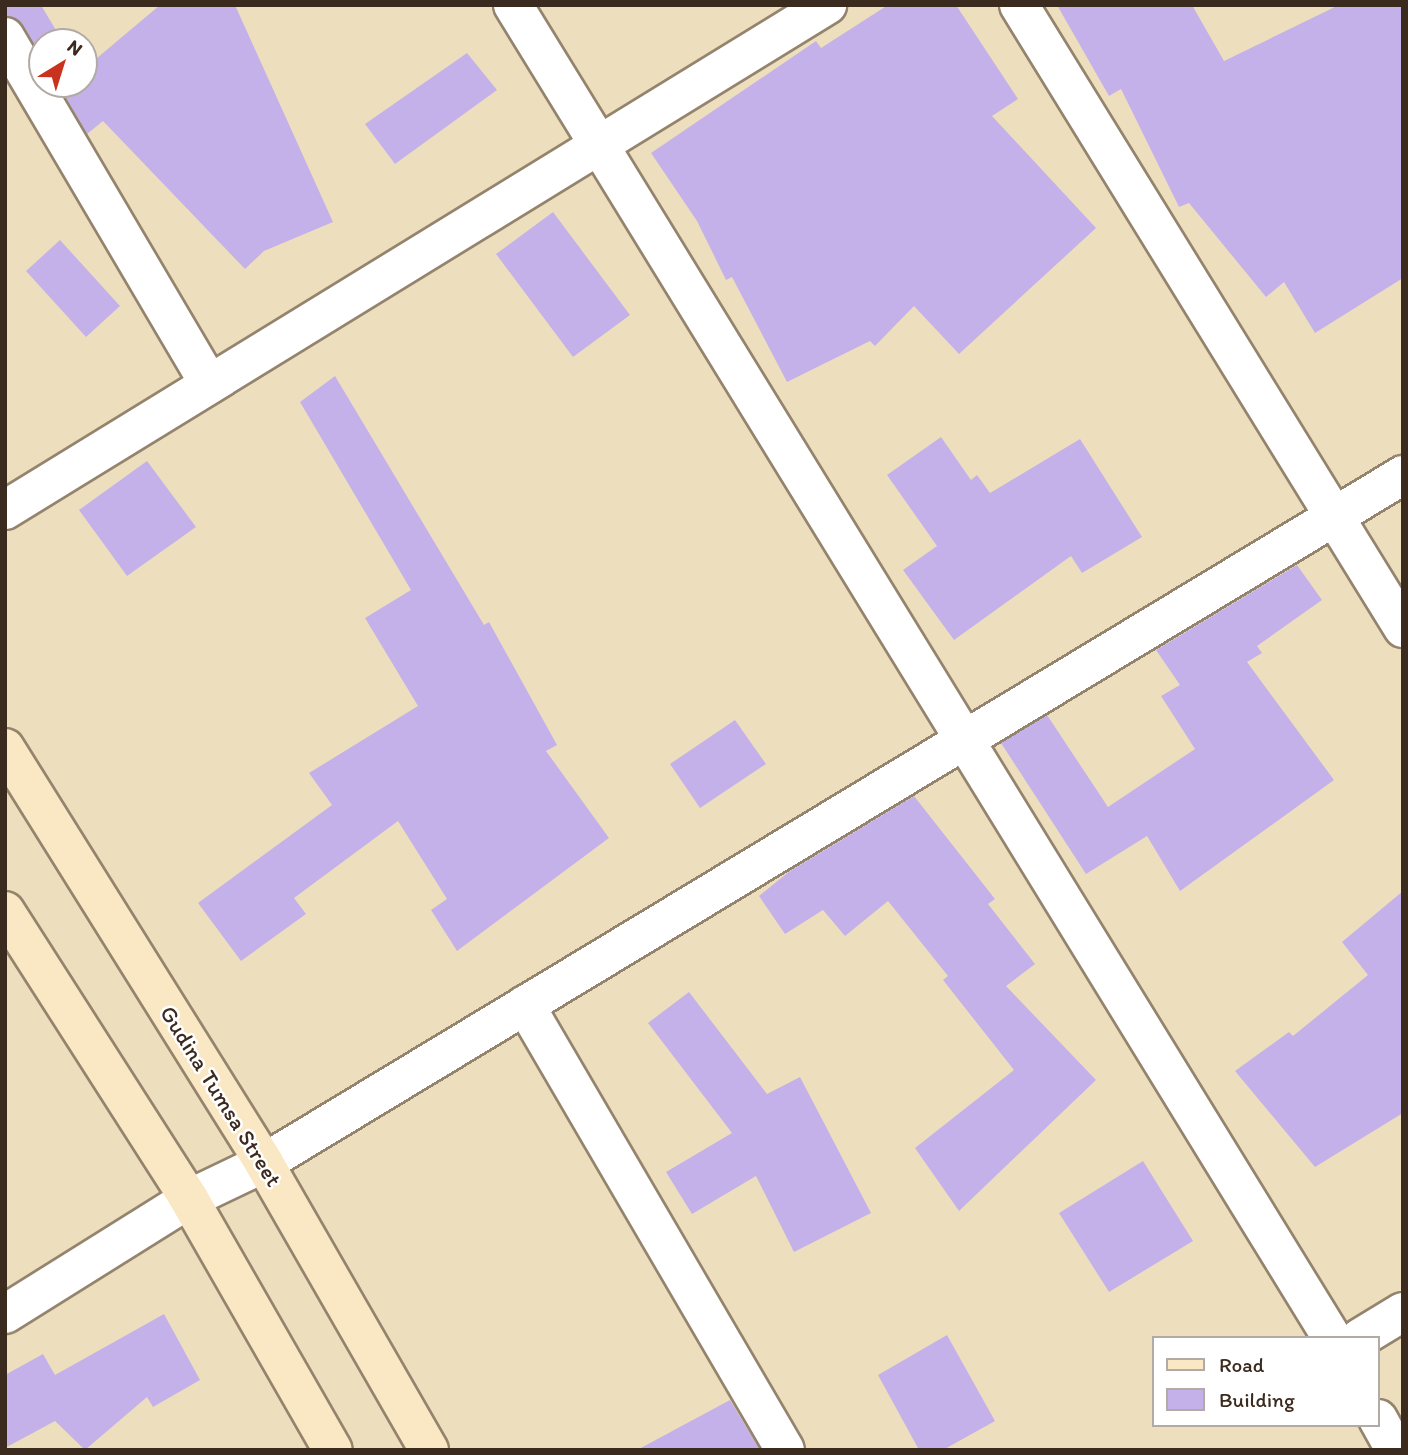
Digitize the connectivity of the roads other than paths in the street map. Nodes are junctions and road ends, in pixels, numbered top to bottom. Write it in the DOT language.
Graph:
graph roads {
  1 [pos="513,5"];
  2 [pos="827,5"];
  3 [pos="1019,5"];
  4 [pos="5,37"];
  5 [pos="599,145"];
  6 [pos="208,384"];
  7 [pos="1403,475"];
  8 [pos="5,510"];
  9 [pos="1334,517"];
  10 [pos="1403,628"];
  11 [pos="965,740"];
  12 [pos="5,748"];
  13 [pos="5,911"];
  14 [pos="525,1005"];
  15 [pos="264,1163"];
  16 [pos="189,1199"];
  17 [pos="1403,1312"];
  18 [pos="5,1314"];
  19 [pos="1331,1336"];
  20 [pos="1363,1336"];
  21 [pos="1380,1423"];
  22 [pos="333,1450"];
  23 [pos="429,1450"];
  24 [pos="785,1450"];
  25 [pos="1395,1450"];
  1 -- 5 [label="street"];
  2 -- 5 [label="street"];
  3 -- 9 [label="street"];
  4 -- 6 [label="street"];
  5 -- 6 [label="street"];
  5 -- 11 [label="street"];
  6 -- 8 [label="street"];
  7 -- 9 [label="street"];
  9 -- 10 [label="street"];
  9 -- 11 [label="street"];
  11 -- 14 [label="street"];
  11 -- 19 [label="street"];
  12 -- 15 [label="street, Gudina Tumsa Street"];
  13 -- 16 [label="street"];
  14 -- 15 [label="street"];
  14 -- 24 [label="street"];
  15 -- 16 [label="street"];
  15 -- 23 [label="street, Gudina Tumsa Street"];
  16 -- 18 [label="street"];
  16 -- 22 [label="street"];
  17 -- 20 [label="street"];
  21 -- 25 [label="street"];
}
